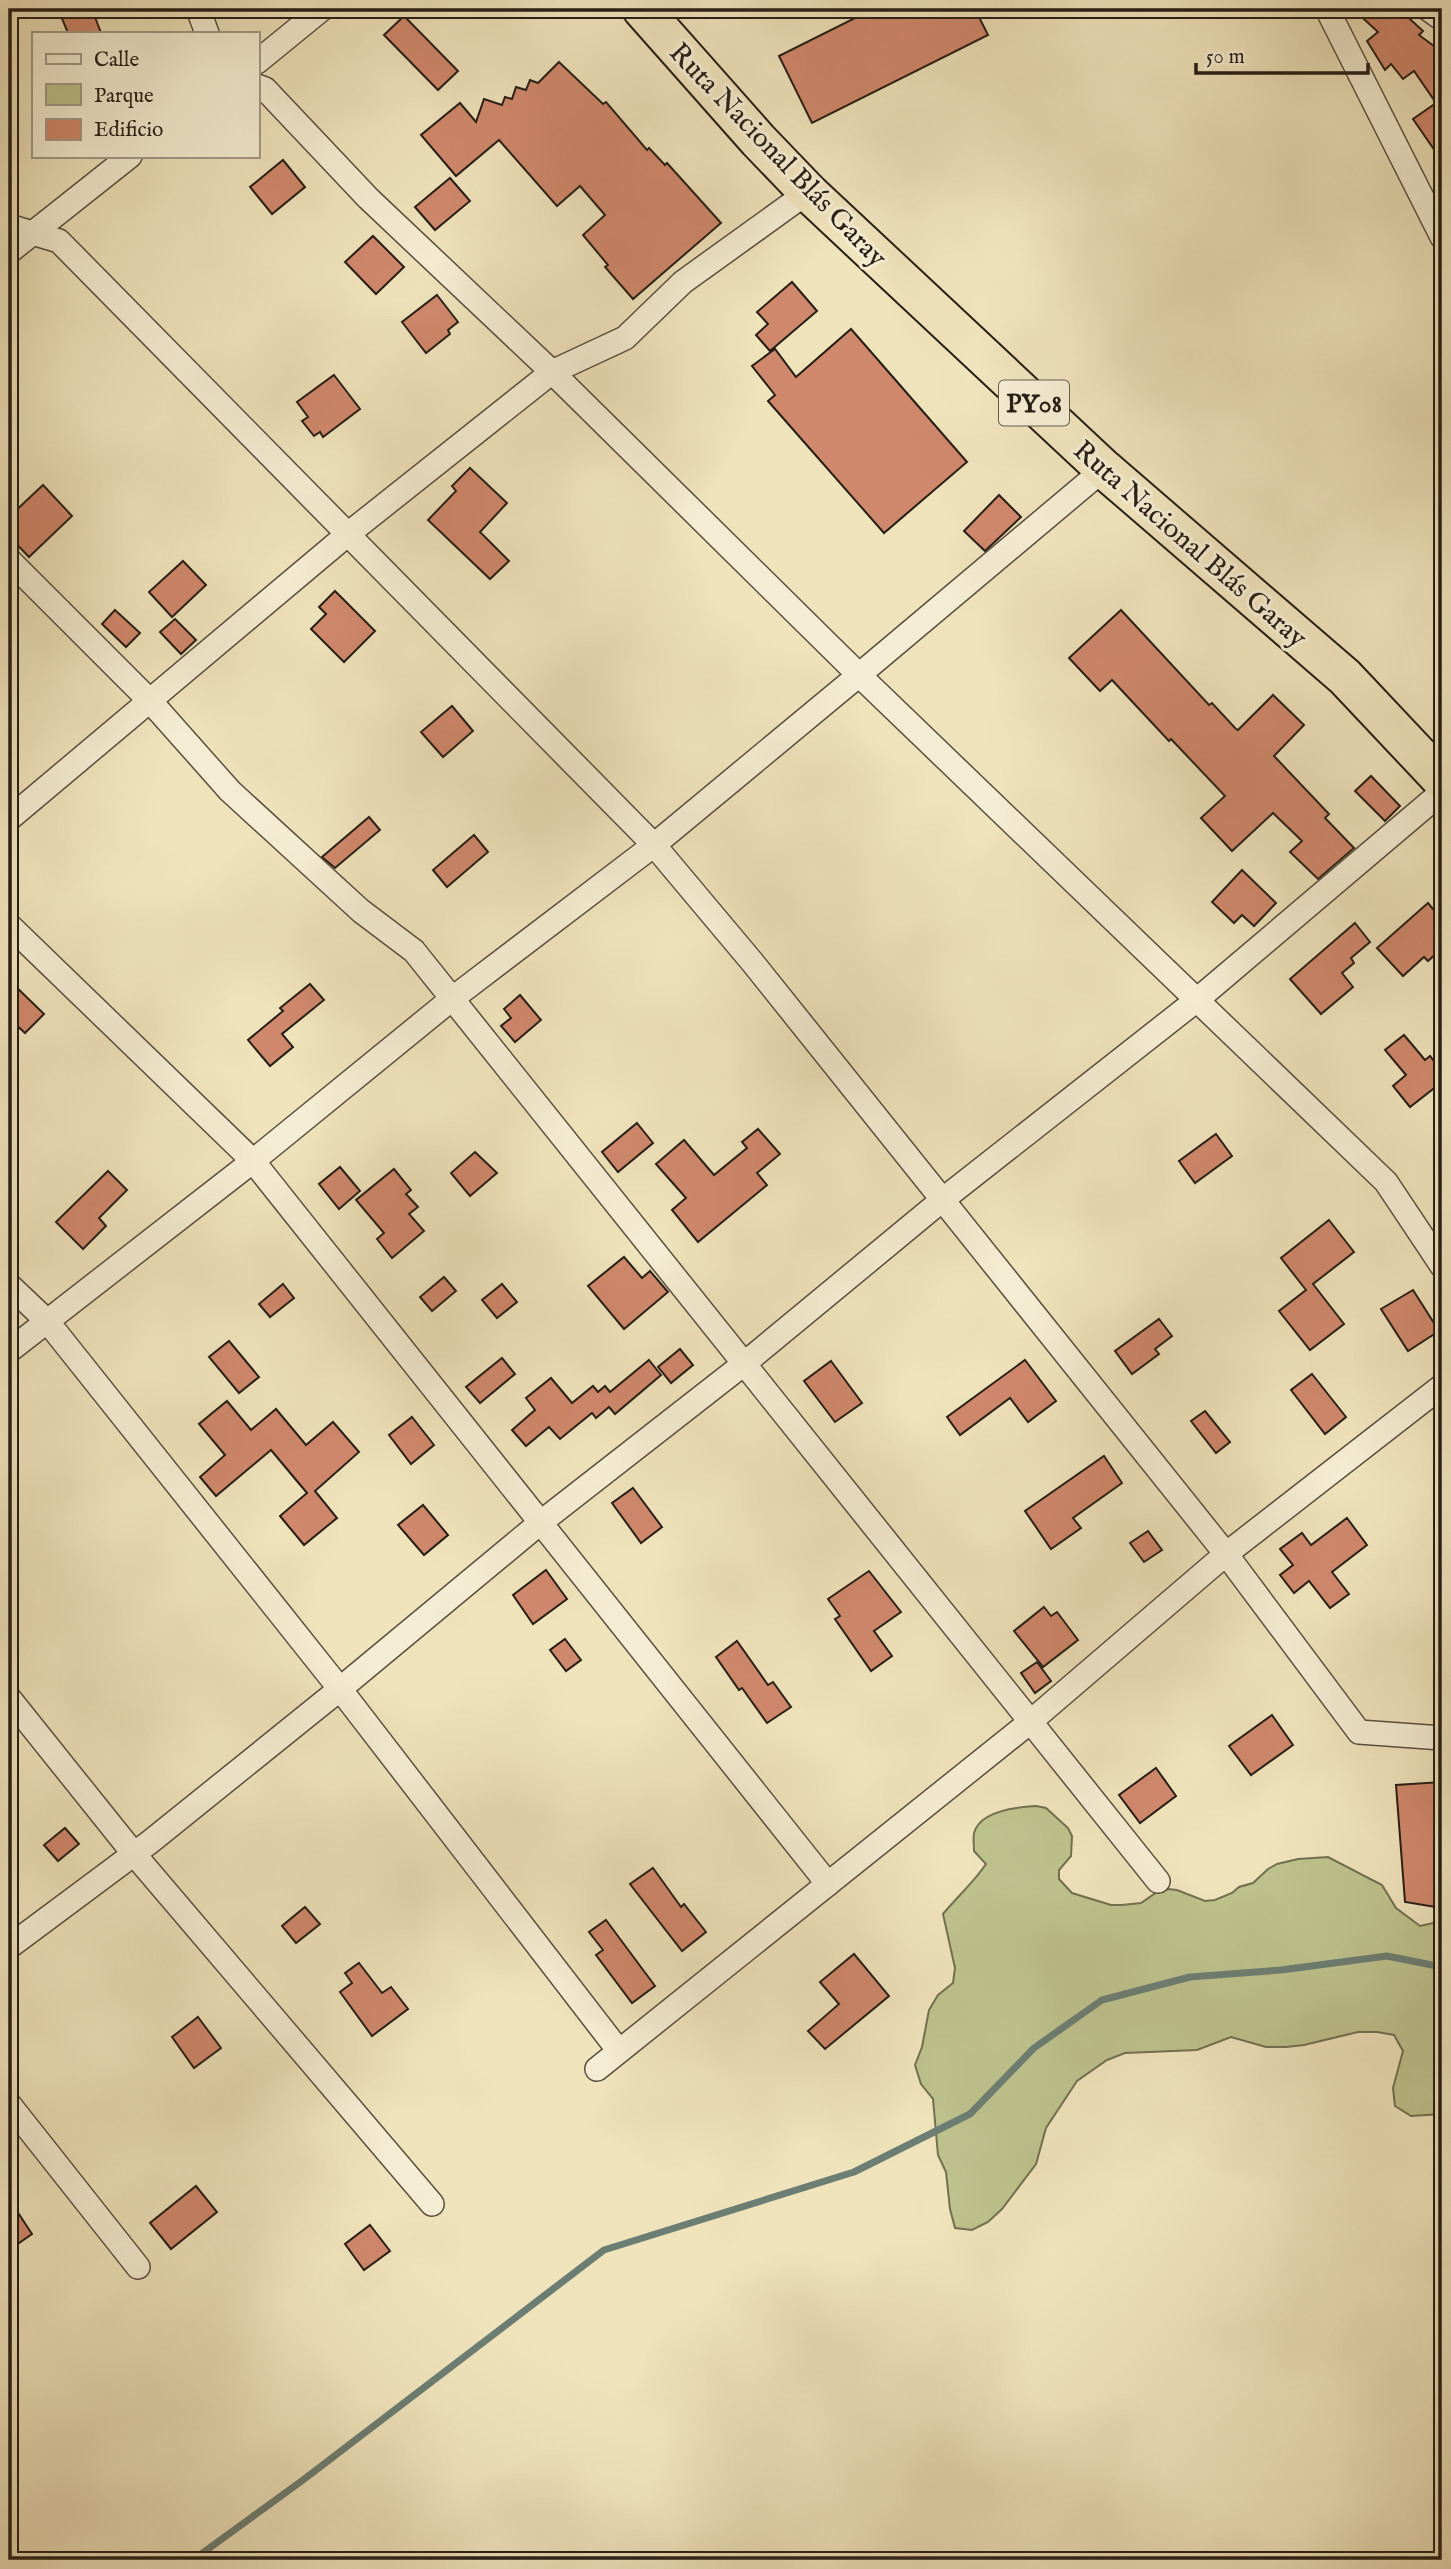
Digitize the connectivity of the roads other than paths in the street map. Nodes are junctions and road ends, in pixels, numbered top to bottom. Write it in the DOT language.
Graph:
graph roads {
  1 [pos="198,9"];
  2 [pos="322,9"];
  3 [pos="642,9"];
  4 [pos="1327,9"];
  5 [pos="1428,9"];
  6 [pos="1442,19"];
  7 [pos="207,32"];
  8 [pos="259,60"];
  9 [pos="259,87"];
  10 [pos="127,158"];
  11 [pos="808,192"];
  12 [pos="9,226"];
  13 [pos="33,232"];
  14 [pos="1442,237"];
  15 [pos="9,252"];
  16 [pos="552,372"];
  17 [pos="1104,469"];
  18 [pos="348,534"];
  19 [pos="9,560"];
  20 [pos="859,676"];
  21 [pos="150,702"];
  22 [pos="1442,780"];
  23 [pos="1442,792"];
  24 [pos="9,819"];
  25 [pos="654,845"];
  26 [pos="9,925"];
  27 [pos="453,998"];
  28 [pos="1198,999"];
  29 [pos="253,1161"];
  30 [pos="942,1201"];
  31 [pos="1442,1266"];
  32 [pos="9,1285"];
  33 [pos="47,1321"];
  34 [pos="9,1351"];
  35 [pos="745,1363"];
  36 [pos="1442,1386"];
  37 [pos="540,1523"];
  38 [pos="1226,1554"];
  39 [pos="340,1689"];
  40 [pos="9,1698"];
  41 [pos="1030,1722"];
  42 [pos="1442,1738"];
  43 [pos="134,1854"];
  44 [pos="1158,1881"];
  45 [pos="828,1884"];
  46 [pos="9,1947"];
  47 [pos="619,2051"];
  48 [pos="597,2069"];
  49 [pos="9,2104"];
  50 [pos="432,2204"];
  51 [pos="138,2267"];
  1 -- 7 [label="street"];
  2 -- 8 [label="street"];
  3 -- 11 [label="highway, Ruta Nacional Blás Garay / PY08"];
  4 -- 14 [label="street"];
  5 -- 6 [label="street"];
  9 -- 16 [label="street"];
  10 -- 13 [label="street"];
  11 -- 16 [label="street"];
  11 -- 17 [label="highway, Ruta Nacional Blás Garay / PY08"];
  12 -- 13 [label="street"];
  13 -- 15 [label="street"];
  13 -- 18 [label="street"];
  16 -- 18 [label="street"];
  16 -- 20 [label="street"];
  17 -- 20 [label="street"];
  17 -- 22 [label="highway, Ruta Nacional Blás Garay / PY08"];
  18 -- 21 [label="street"];
  18 -- 25 [label="street"];
  19 -- 21 [label="street"];
  20 -- 25 [label="street"];
  20 -- 28 [label="street"];
  21 -- 24 [label="street"];
  21 -- 27 [label="street"];
  23 -- 28 [label="street"];
  25 -- 27 [label="street"];
  25 -- 30 [label="street"];
  26 -- 29 [label="street"];
  27 -- 29 [label="street"];
  27 -- 35 [label="street"];
  28 -- 30 [label="street"];
  28 -- 31 [label="street"];
  29 -- 33 [label="street"];
  29 -- 37 [label="street"];
  30 -- 35 [label="street"];
  30 -- 38 [label="street"];
  32 -- 33 [label="street"];
  33 -- 34 [label="street"];
  33 -- 39 [label="street"];
  35 -- 37 [label="street"];
  35 -- 41 [label="street"];
  36 -- 38 [label="street"];
  37 -- 39 [label="street"];
  37 -- 45 [label="street"];
  38 -- 41 [label="street"];
  38 -- 42 [label="street"];
  39 -- 43 [label="street"];
  39 -- 47 [label="street"];
  40 -- 43 [label="street"];
  41 -- 44 [label="street"];
  41 -- 45 [label="street"];
  43 -- 46 [label="street"];
  43 -- 50 [label="street"];
  45 -- 47 [label="street"];
  47 -- 48 [label="street"];
  49 -- 51 [label="street"];
}
